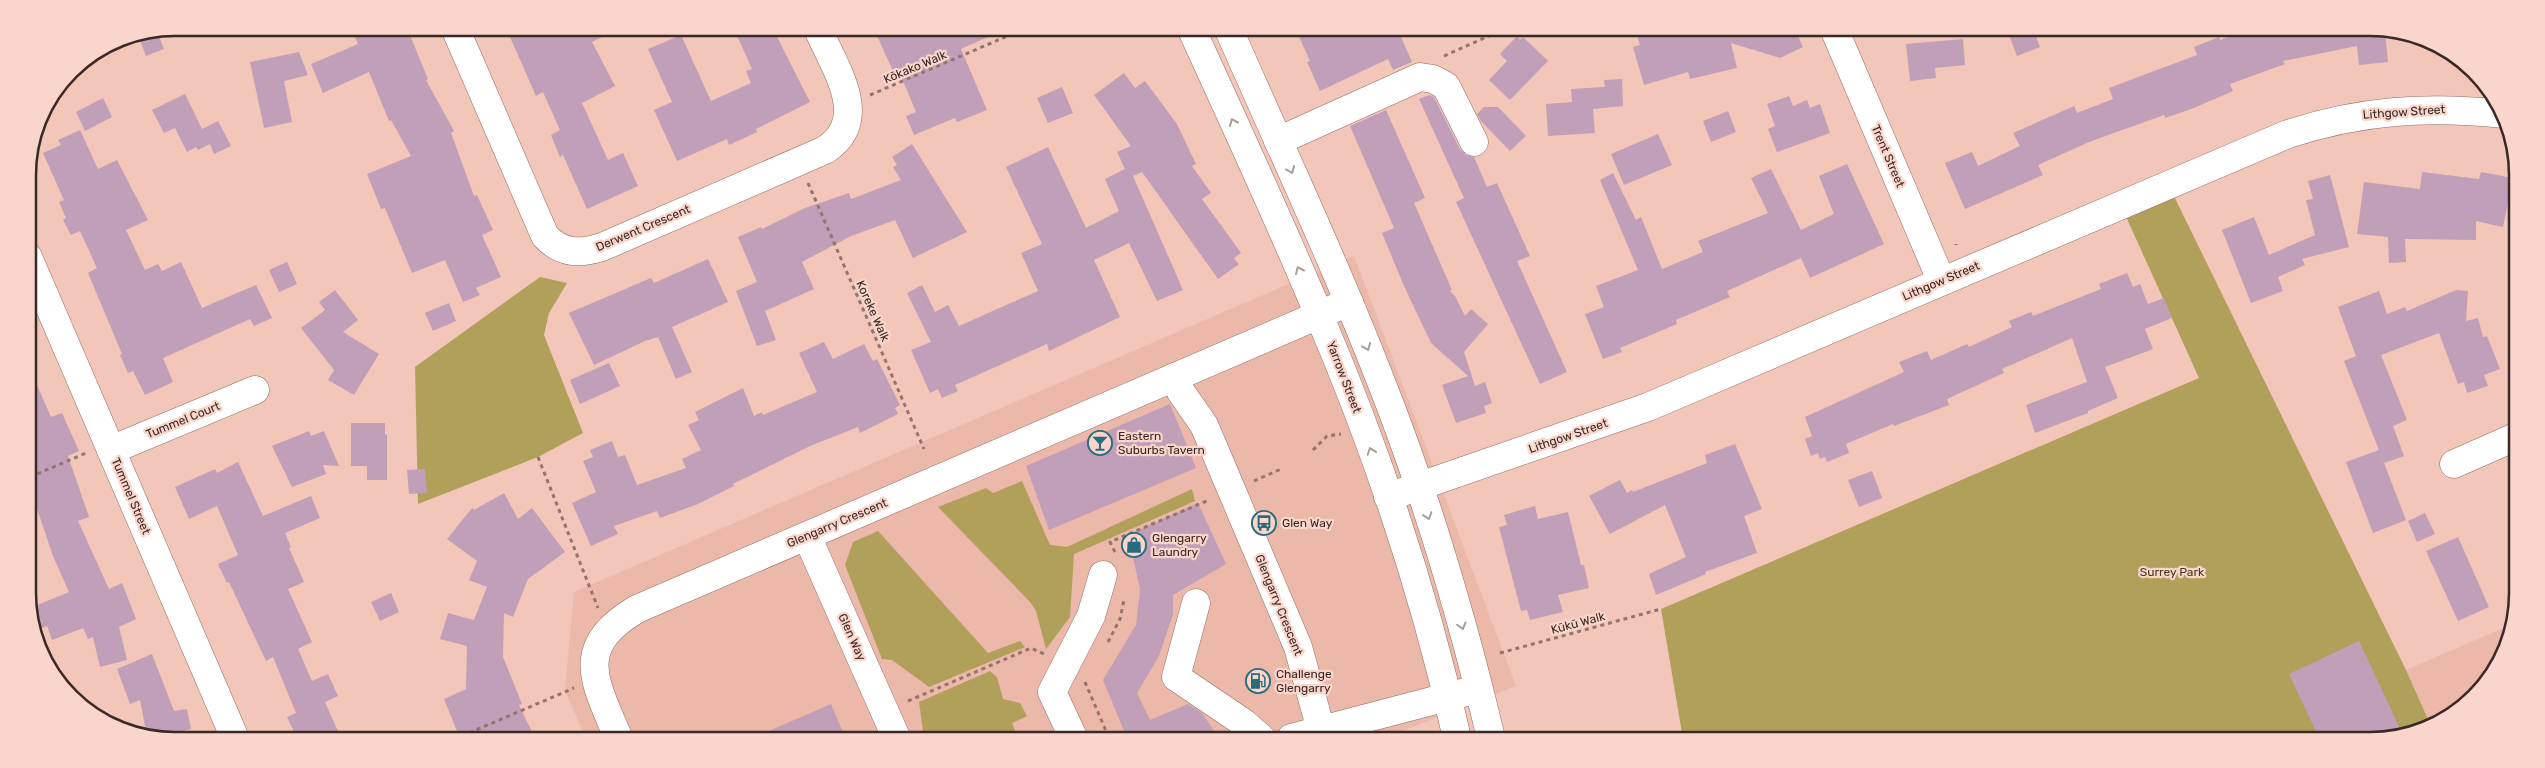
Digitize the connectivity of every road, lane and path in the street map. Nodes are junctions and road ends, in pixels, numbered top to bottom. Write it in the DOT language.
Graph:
graph roads {
  1 [pos="458,36"];
  2 [pos="821,36"];
  3 [pos="1008,36"];
  4 [pos="1195,36"];
  5 [pos="1232,36"];
  6 [pos="1837,36"];
  7 [pos="867,96"];
  8 [pos="2493,113"];
  9 [pos="1278,141"];
  10 [pos="1474,142"];
  11 [pos="807,180"];
  12 [pos="37,280"];
  13 [pos="1942,280"];
  14 [pos="1349,302"];
  15 [pos="1319,315"];
  16 [pos="1174,377"];
  17 [pos="255,390"];
  18 [pos="1342,434"];
  19 [pos="2509,440"];
  20 [pos="924,449"];
  21 [pos="100,450"];
  22 [pos="1313,450"];
  23 [pos="538,458"];
  24 [pos="2454,464"];
  25 [pos="1281,469"];
  26 [pos="36,475"];
  27 [pos="1248,484"];
  28 [pos="1418,486"];
  29 [pos="1388,496"];
  30 [pos="1213,498"];
  31 [pos="807,536"];
  32 [pos="1110,567"];
  33 [pos="1124,594"];
  34 [pos="1196,603"];
  35 [pos="1661,609"];
  36 [pos="608,631"];
  37 [pos="1104,648"];
  38 [pos="1500,653"];
  39 [pos="1046,655"];
  40 [pos="1085,676"];
  41 [pos="594,679"];
  42 [pos="1479,688"];
  43 [pos="1448,696"];
  44 [pos="907,702"];
  45 [pos="1321,730"];
  46 [pos="1315,731"];
  47 [pos="1456,731"];
  48 [pos="1489,731"];
  49 [pos="232,732"];
  50 [pos="472,732"];
  51 [pos="616,732"];
  52 [pos="894,732"];
  53 [pos="1070,732"];
  54 [pos="1106,732"];
  55 [pos="1254,732"];
  1 -- 2 [label="street, Derwent Crescent"];
  3 -- 7 [label="path, Kōkako Walk"];
  15 -- 4 [label="street, Yarrow Street, one-way"];
  5 -- 9 [label="street"];
  6 -- 13 [label="street, Trent Street"];
  8 -- 13 [label="street, Lithgow Street"];
  9 -- 10 [label="street"];
  9 -- 14 [label="street, one-way"];
  11 -- 20 [label="path, Koreke Walk"];
  12 -- 21 [label="street, Tummel Street"];
  13 -- 28 [label="street, Lithgow Street"];
  14 -- 15 [label="street, Glengarry Crescent"];
  14 -- 28 [label="street, one-way"];
  15 -- 16 [label="street, Glengarry Crescent"];
  29 -- 15 [label="street, Yarrow Street, one-way"];
  16 -- 31 [label="street, Glengarry Crescent"];
  16 -- 45 [label="street, Glengarry Crescent"];
  17 -- 21 [label="street, Tummel Court"];
  18 -- 22 [label="path"];
  19 -- 24 [label="street"];
  21 -- 26 [label="path"];
  21 -- 49 [label="street, Tummel Street"];
  23 -- 36 [label="path"];
  25 -- 27 [label="path"];
  28 -- 29 [label="street, Lithgow Street"];
  28 -- 42 [label="street, one-way"];
  29 -- 43 [label="street, Yarrow Street"];
  30 -- 32 [label="path"];
  31 -- 36 [label="street, Glengarry Crescent"];
  31 -- 52 [label="street, Glen Way"];
  32 -- 53 [label="street"];
  33 -- 37 [label="path"];
  34 -- 55 [label="street"];
  35 -- 38 [label="path, Kūkū Walk"];
  36 -- 41 [label="street, Glengarry Crescent"];
  39 -- 44 [label="path"];
  40 -- 54 [label="path"];
  41 -- 50 [label="path"];
  41 -- 51 [label="street, Glengarry Crescent"];
  42 -- 43 [label="street"];
  42 -- 48 [label="street"];
  43 -- 45 [label="street"];
  43 -- 47 [label="street, Yarrow Street"];
  45 -- 46 [label="street"];
}
